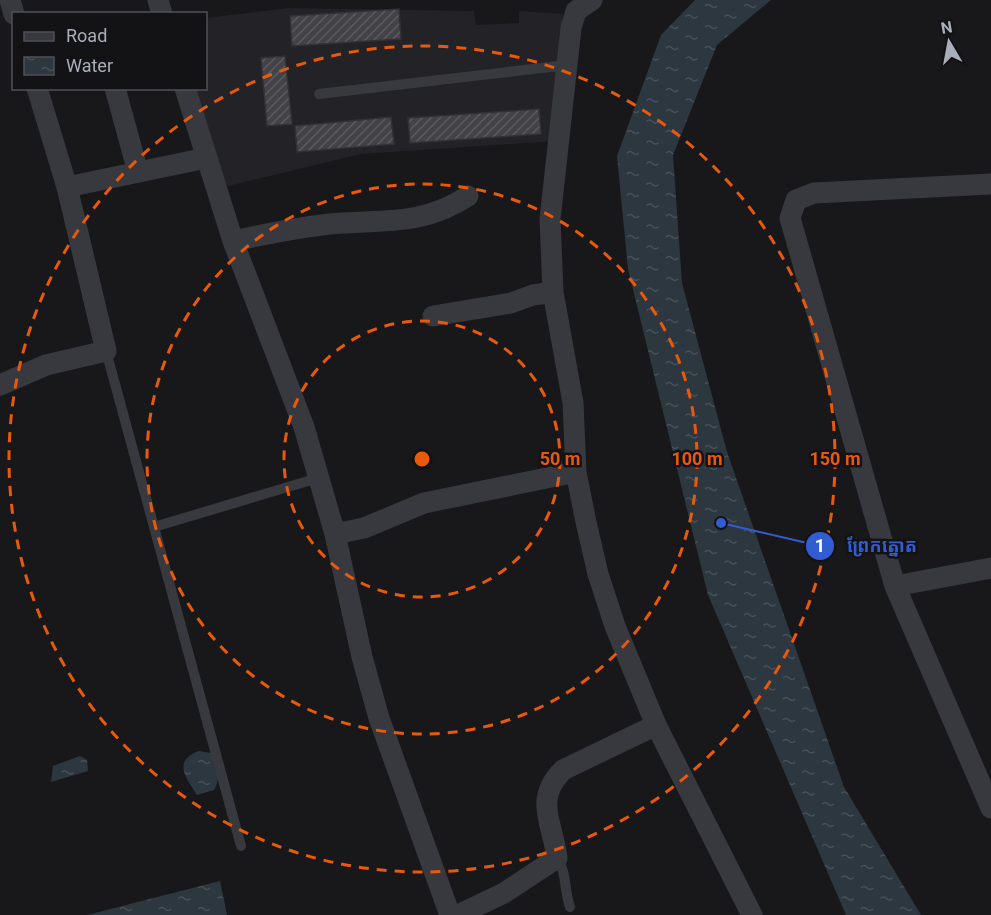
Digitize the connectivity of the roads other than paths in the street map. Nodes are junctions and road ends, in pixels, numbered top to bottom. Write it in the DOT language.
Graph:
graph roads {
  1 [pos="578,4"];
  2 [pos="567,65"];
  3 [pos="38,90"];
  4 [pos="116,90"];
  5 [pos="186,90"];
  6 [pos="319,94"];
  7 [pos="207,158"];
  8 [pos="138,172"];
  9 [pos="991,184"];
  10 [pos="67,187"];
  11 [pos="468,196"];
  12 [pos="233,241"];
  13 [pos="553,292"];
  14 [pos="433,316"];
  15 [pos="106,351"];
  16 [pos="0,385"];
  17 [pos="576,472"];
  18 [pos="318,478"];
  19 [pos="154,527"];
  20 [pos="335,534"];
  21 [pos="991,568"];
  22 [pos="896,586"];
  23 [pos="656,725"];
  24 [pos="989,797"];
  25 [pos="241,846"];
  26 [pos="557,858"];
  27 [pos="570,907"];
  28 [pos="450,915"];
  29 [pos="458,915"];
  30 [pos="752,915"];
  1 -- 2 [label="street"];
  2 -- 6 [label="lane"];
  2 -- 13 [label="street"];
  3 -- 10 [label="street"];
  4 -- 8 [label="street"];
  5 -- 7 [label="street"];
  7 -- 8 [label="street"];
  7 -- 12 [label="street"];
  8 -- 10 [label="street"];
  9 -- 22 [label="street"];
  10 -- 15 [label="street"];
  11 -- 12 [label="street"];
  12 -- 18 [label="street"];
  13 -- 14 [label="street"];
  13 -- 17 [label="street"];
  15 -- 16 [label="street"];
  15 -- 19 [label="lane"];
  17 -- 20 [label="street"];
  17 -- 23 [label="street"];
  18 -- 19 [label="lane"];
  18 -- 20 [label="street"];
  19 -- 25 [label="lane"];
  20 -- 28 [label="street"];
  21 -- 22 [label="street"];
  22 -- 24 [label="street"];
  23 -- 26 [label="street"];
  23 -- 30 [label="street"];
  26 -- 27 [label="lane"];
  26 -- 29 [label="street"];
}
